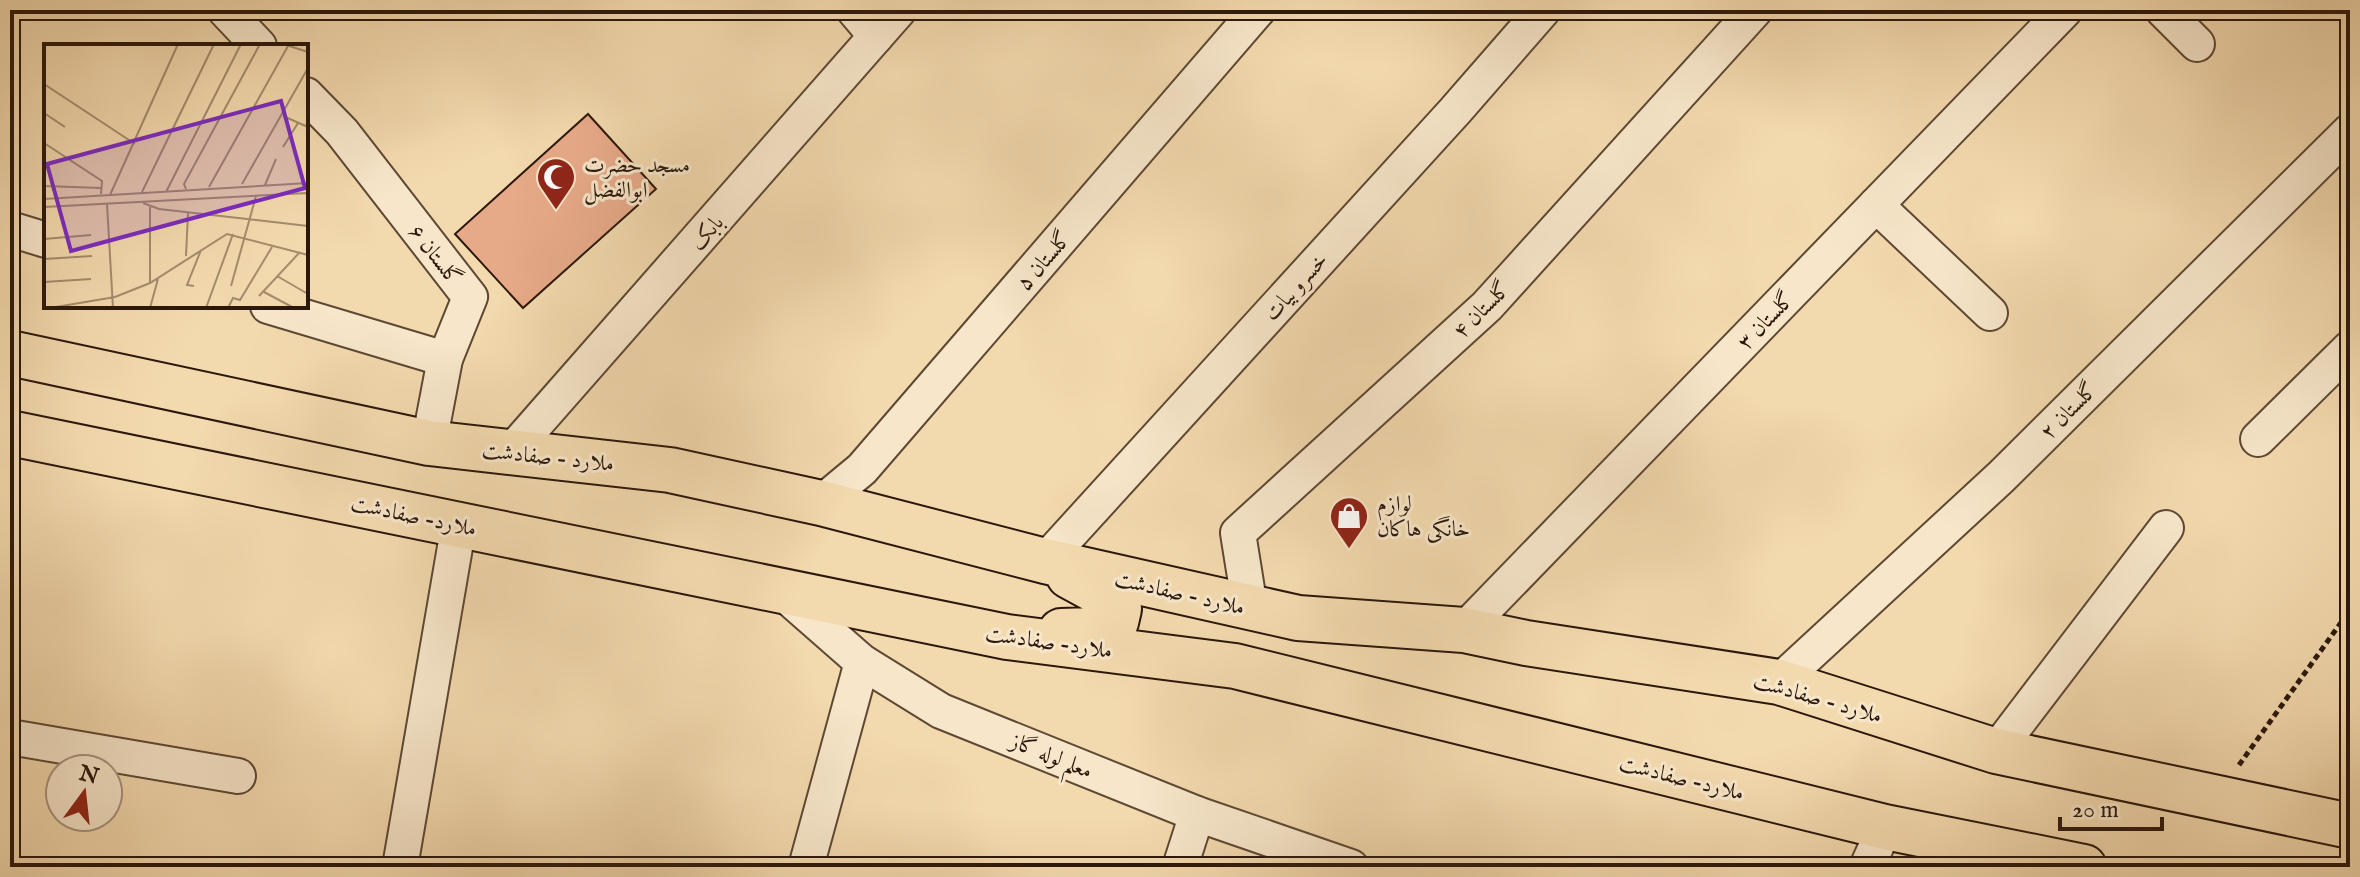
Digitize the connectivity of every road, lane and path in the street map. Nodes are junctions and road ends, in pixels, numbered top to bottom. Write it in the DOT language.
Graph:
graph roads {
  1 [pos="225,10"];
  2 [pos="854,10"];
  3 [pos="899,10"];
  4 [pos="1258,10"];
  5 [pos="1543,10"];
  6 [pos="1755,10"];
  7 [pos="2065,10"];
  8 [pos="2163,10"];
  9 [pos="876,36"];
  10 [pos="257,44"];
  11 [pos="2197,44"];
  12 [pos="308,97"];
  13 [pos="2347,141"];
  14 [pos="1876,205"];
  15 [pos="10,229"];
  16 [pos="44,239"];
  17 [pos="275,308"];
  18 [pos="1990,313"];
  19 [pos="2350,348"];
  20 [pos="10,353"];
  21 [pos="445,359"];
  22 [pos="10,433"];
  23 [pos="2258,439"];
  24 [pos="429,443"];
  25 [pos="511,452"];
  26 [pos="821,503"];
  27 [pos="459,524"];
  28 [pos="2166,528"];
  29 [pos="1045,561"];
  30 [pos="781,591"];
  31 [pos="1250,608"];
  32 [pos="2350,610"];
  33 [pos="1298,618"];
  34 [pos="1464,630"];
  35 [pos="1007,637"];
  36 [pos="862,662"];
  37 [pos="1235,666"];
  38 [pos="1779,682"];
  39 [pos="10,737"];
  40 [pos="1996,751"];
  41 [pos="238,776"];
  42 [pos="2215,798"];
  43 [pos="1197,814"];
  44 [pos="2350,826"];
  45 [pos="1885,827"];
  46 [pos="400,867"];
  47 [pos="806,867"];
  48 [pos="1180,867"];
  49 [pos="1351,867"];
  50 [pos="1867,867"];
  51 [pos="2084,867"];
  1 -- 10 [label="street"];
  2 -- 9 [label="street"];
  3 -- 9 [label="street, بابک"];
  4 -- 26 [label="street, گلستان ۵"];
  5 -- 29 [label="street, خسرو بیات"];
  6 -- 31 [label="street, گلستان ۴"];
  7 -- 14 [label="street, گلستان ۳"];
  8 -- 11 [label="street"];
  9 -- 25 [label="street, بابک"];
  12 -- 21 [label="street, گلستان ۶"];
  13 -- 38 [label="street, گلستان ۲"];
  14 -- 18 [label="street"];
  14 -- 34 [label="street, گلستان ۳"];
  15 -- 16 [label="street"];
  17 -- 21 [label="street"];
  19 -- 23 [label="street"];
  20 -- 24 [label="highway, ملارد - صفادشت"];
  21 -- 24 [label="street, گلستان ۶"];
  22 -- 27 [label="highway, ملارد- صفادشت"];
  24 -- 25 [label="highway, ملارد - صفادشت"];
  25 -- 26 [label="highway, ملارد - صفادشت"];
  26 -- 29 [label="highway, ملارد - صفادشت"];
  27 -- 30 [label="highway, ملارد- صفادشت"];
  27 -- 46 [label="street"];
  28 -- 40 [label="street"];
  29 -- 31 [label="highway, ملارد - صفادشت"];
  29 -- 35 [label="highway"];
  30 -- 35 [label="highway, ملارد- صفادشت"];
  30 -- 36 [label="street, معلم لوله گاز"];
  31 -- 33 [label="highway, ملارد - صفادشت"];
  32 -- 42 [label="path"];
  33 -- 34 [label="highway, ملارد - صفادشت"];
  33 -- 37 [label="highway"];
  34 -- 38 [label="highway, ملارد - صفادشت"];
  35 -- 37 [label="highway, ملارد- صفادشت"];
  36 -- 43 [label="street, معلم لوله گاز"];
  36 -- 47 [label="street"];
  37 -- 45 [label="highway, ملارد- صفادشت"];
  38 -- 40 [label="highway, ملارد - صفادشت"];
  39 -- 41 [label="street"];
  40 -- 42 [label="highway, ملارد - صفادشت"];
  42 -- 44 [label="highway, ملارد - صفادشت"];
  43 -- 48 [label="street"];
  43 -- 49 [label="street, معلم لوله گاز"];
  45 -- 50 [label="street"];
  45 -- 51 [label="highway, ملارد- صفادشت"];
}
